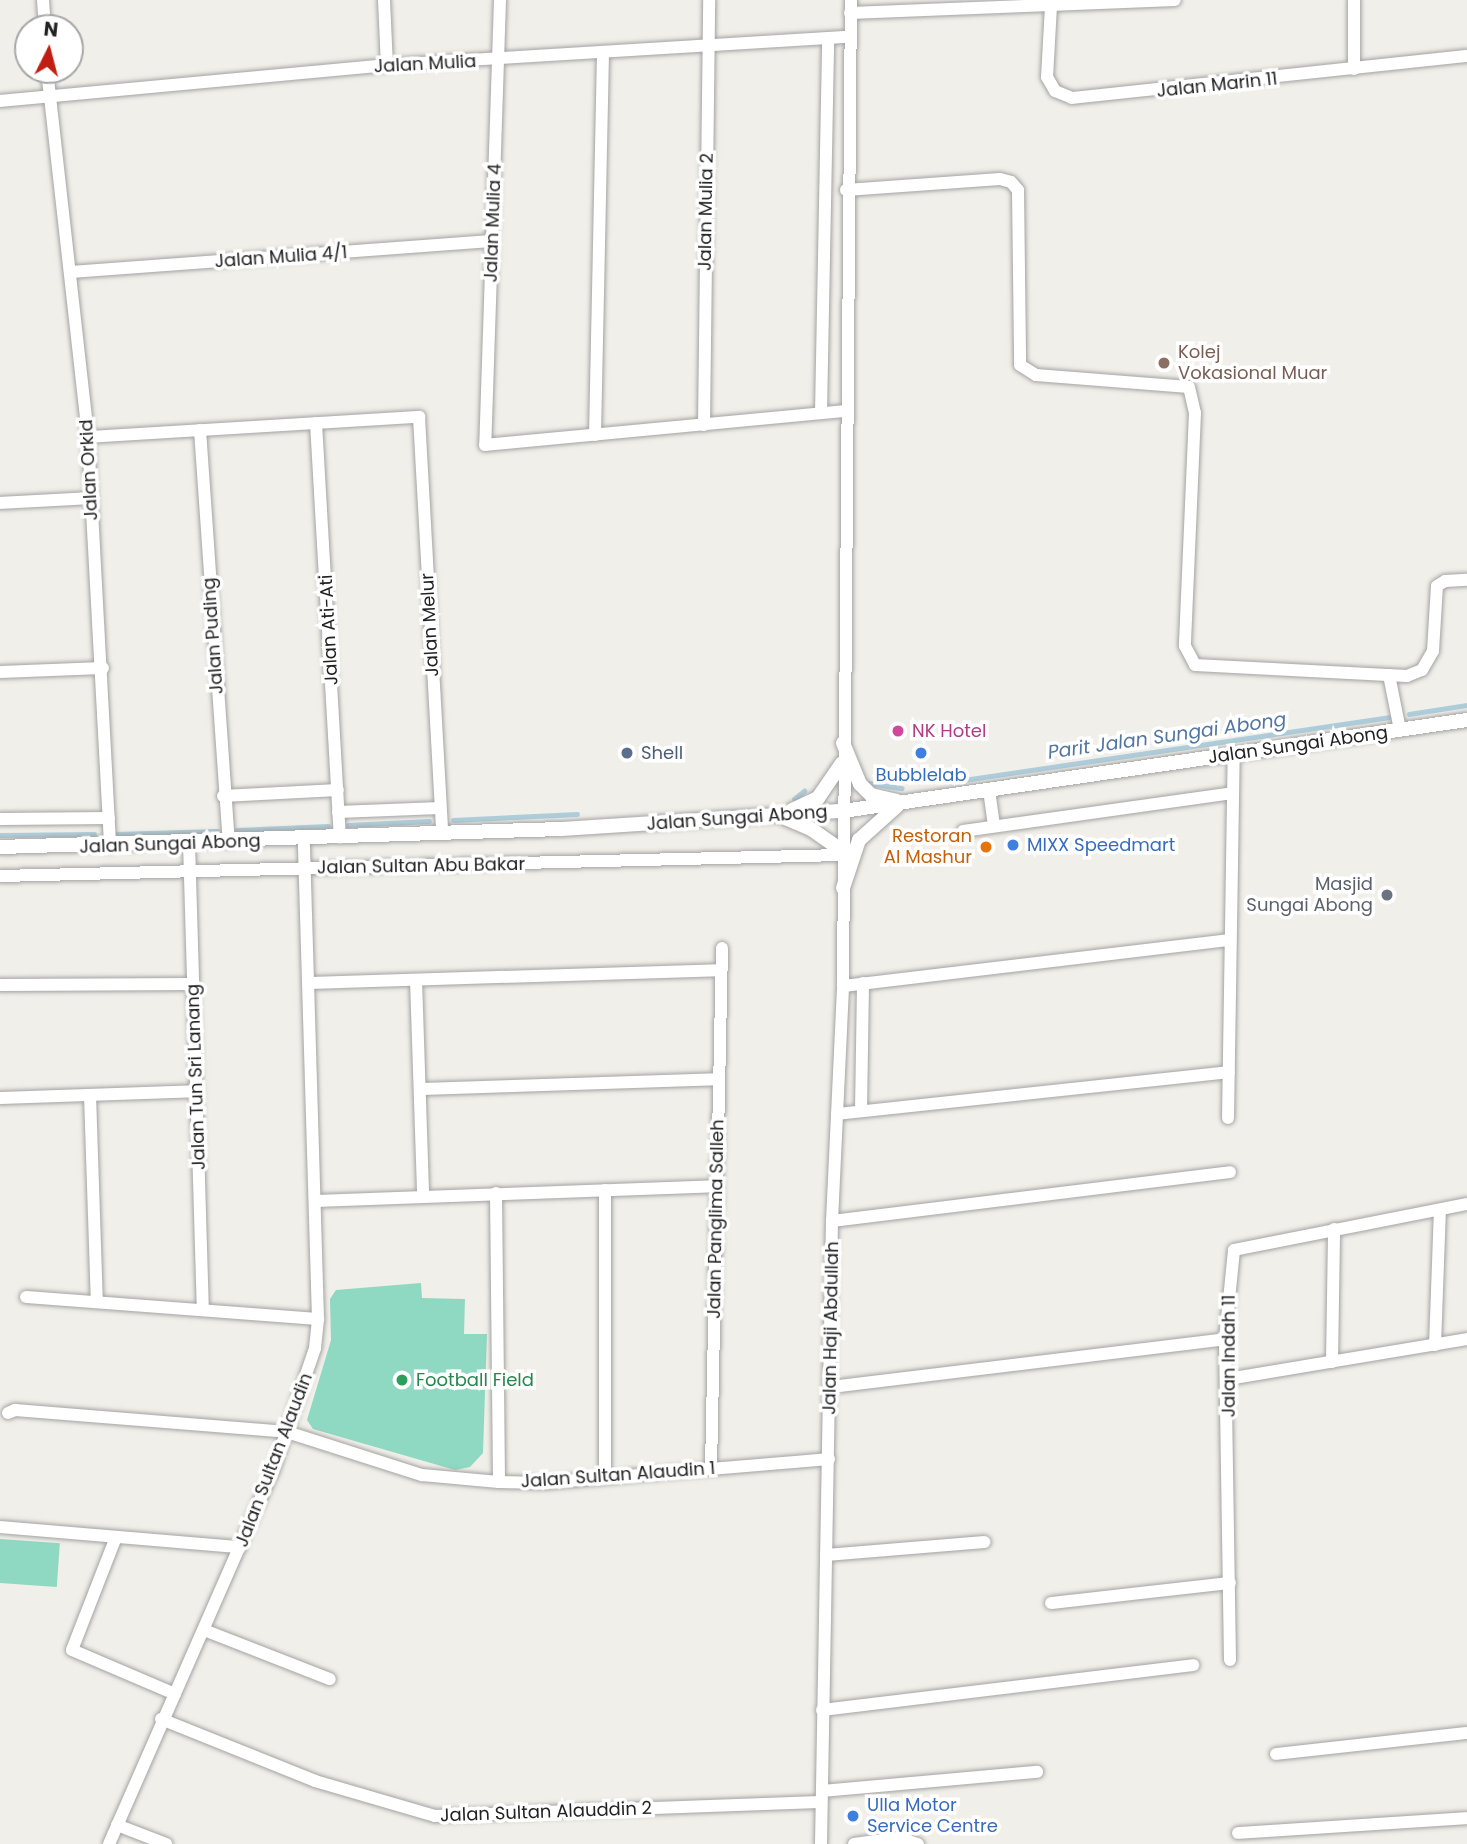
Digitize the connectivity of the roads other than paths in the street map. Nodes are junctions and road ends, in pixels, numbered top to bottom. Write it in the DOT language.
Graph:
graph roads {
  1 [pos="384,0"];
  2 [pos="500,0"];
  3 [pos="709,0"];
  4 [pos="1175,0"];
  5 [pos="1354,0"];
  6 [pos="1157,1"];
  7 [pos="1051,5"];
  8 [pos="891,6"];
  9 [pos="851,7"];
  10 [pos="850,37"];
  11 [pos="828,38"];
  12 [pos="709,46"];
  13 [pos="603,53"];
  14 [pos="1467,57"];
  15 [pos="499,60"];
  16 [pos="387,65"];
  17 [pos="1354,69"];
  18 [pos="48,84"];
  19 [pos="49,95"];
  20 [pos="0,101"];
  21 [pos="846,190"];
  22 [pos="492,241"];
  23 [pos="70,272"];
  24 [pos="845,411"];
  25 [pos="821,413"];
  26 [pos="316,423"];
  27 [pos="704,425"];
  28 [pos="200,430"];
  29 [pos="595,435"];
  30 [pos="88,437"];
  31 [pos="91,498"];
  32 [pos="0,503"];
  33 [pos="1467,580"];
  34 [pos="103,668"];
  35 [pos="0,672"];
  36 [pos="1389,675"];
  37 [pos="1467,720"];
  38 [pos="1400,730"];
  39 [pos="843,743"];
  40 [pos="1234,754"];
  41 [pos="842,763"];
  42 [pos="338,790"];
  43 [pos="989,790"];
  44 [pos="1232,793"];
  45 [pos="223,796"];
  46 [pos="903,804"];
  47 [pos="440,808"];
  48 [pos="843,811"];
  49 [pos="338,812"];
  50 [pos="774,816"];
  51 [pos="109,818"];
  52 [pos="0,819"];
  53 [pos="994,826"];
  54 [pos="963,831"];
  55 [pos="442,833"];
  56 [pos="340,837"];
  57 [pos="304,839"];
  58 [pos="229,842"];
  59 [pos="189,844"];
  60 [pos="110,846"];
  61 [pos="0,848"];
  62 [pos="842,853"];
  63 [pos="305,869"];
  64 [pos="191,872"];
  65 [pos="0,876"];
  66 [pos="843,888"];
  67 [pos="1230,940"];
  68 [pos="722,948"];
  69 [pos="719,970"];
  70 [pos="416,980"];
  71 [pos="310,983"];
  72 [pos="863,983"];
  73 [pos="193,984"];
  74 [pos="0,985"];
  75 [pos="843,986"];
  76 [pos="1228,1072"];
  77 [pos="718,1079"];
  78 [pos="421,1089"];
  79 [pos="196,1091"];
  80 [pos="90,1095"];
  81 [pos="0,1098"];
  82 [pos="861,1111"];
  83 [pos="837,1114"];
  84 [pos="1228,1118"];
  85 [pos="1230,1172"];
  86 [pos="716,1186"];
  87 [pos="605,1190"];
  88 [pos="496,1193"];
  89 [pos="423,1196"];
  90 [pos="315,1201"];
  91 [pos="1467,1204"];
  92 [pos="1440,1210"];
  93 [pos="832,1221"];
  94 [pos="1334,1229"];
  95 [pos="26,1297"];
  96 [pos="97,1303"];
  97 [pos="202,1310"];
  98 [pos="318,1319"];
  99 [pos="1225,1339"];
  100 [pos="1467,1339"];
  101 [pos="1435,1345"];
  102 [pos="1332,1362"];
  103 [pos="1228,1379"];
  104 [pos="831,1387"];
  105 [pos="8,1413"];
  106 [pos="287,1432"];
  107 [pos="829,1459"];
  108 [pos="711,1469"];
  109 [pos="605,1478"];
  110 [pos="499,1482"];
  111 [pos="0,1527"];
  112 [pos="117,1537"];
  113 [pos="984,1542"];
  114 [pos="240,1547"];
  115 [pos="826,1555"];
  116 [pos="1230,1583"];
  117 [pos="1051,1603"];
  118 [pos="204,1630"];
  119 [pos="1230,1660"];
  120 [pos="1193,1665"];
  121 [pos="330,1679"];
  122 [pos="175,1694"];
  123 [pos="822,1710"];
  124 [pos="161,1719"];
  125 [pos="1467,1733"];
  126 [pos="1276,1754"];
  127 [pos="1037,1772"];
  128 [pos="822,1796"];
  129 [pos="1467,1818"];
  130 [pos="117,1825"];
  131 [pos="1238,1833"];
  132 [pos="109,1844"];
  133 [pos="166,1844"];
  134 [pos="821,1844"];
  135 [pos="854,1844"];
  136 [pos="918,1844"];
  1 -- 16 [label="street"];
  2 -- 15 [label="street, Jalan Mulia 4"];
  3 -- 12 [label="street, Jalan Mulia 2"];
  4 -- 6 [label="street"];
  5 -- 17 [label="street"];
  6 -- 7 [label="street"];
  7 -- 8 [label="street"];
  7 -- 17 [label="street, Jalan Marin 11"];
  8 -- 9 [label="street"];
  9 -- 10 [label="street, Jalan Haji Abdullah"];
  10 -- 11 [label="street, Jalan Mulia"];
  10 -- 21 [label="street, Jalan Haji Abdullah"];
  11 -- 12 [label="street, Jalan Mulia"];
  11 -- 25 [label="street"];
  12 -- 13 [label="street, Jalan Mulia"];
  12 -- 27 [label="street, Jalan Mulia 2"];
  13 -- 15 [label="street, Jalan Mulia"];
  13 -- 29 [label="street"];
  14 -- 17 [label="street, Jalan Marin 11"];
  15 -- 16 [label="street, Jalan Mulia"];
  15 -- 22 [label="street, Jalan Mulia 4"];
  16 -- 19 [label="street, Jalan Mulia"];
  18 -- 19 [label="street, Jalan Orkid"];
  19 -- 20 [label="street, Jalan Mulia"];
  19 -- 23 [label="street, Jalan Orkid"];
  21 -- 24 [label="street, Jalan Haji Abdullah"];
  21 -- 36 [label="street"];
  22 -- 23 [label="street, Jalan Mulia 4/1"];
  22 -- 29 [label="street, Jalan Mulia 4"];
  23 -- 30 [label="street, Jalan Orkid"];
  24 -- 25 [label="street"];
  24 -- 39 [label="street, Jalan Haji Abdullah"];
  25 -- 27 [label="street"];
  26 -- 28 [label="street"];
  26 -- 42 [label="street, Jalan Ati-Ati"];
  26 -- 47 [label="street, Jalan Melur"];
  27 -- 29 [label="street"];
  28 -- 30 [label="street"];
  28 -- 45 [label="street, Jalan Puding"];
  30 -- 31 [label="street, Jalan Orkid"];
  31 -- 32 [label="street"];
  31 -- 34 [label="street, Jalan Orkid"];
  33 -- 36 [label="street"];
  34 -- 35 [label="street"];
  34 -- 51 [label="street, Jalan Orkid"];
  36 -- 38 [label="street"];
  37 -- 38 [label="street, Jalan Sungai Abong"];
  38 -- 40 [label="street, Jalan Sungai Abong"];
  39 -- 41 [label="street, Jalan Haji Abdullah"];
  39 -- 46 [label="street"];
  40 -- 43 [label="street, Jalan Sungai Abong"];
  40 -- 44 [label="street"];
  41 -- 48 [label="street, Jalan Haji Abdullah"];
  41 -- 50 [label="street"];
  42 -- 45 [label="street"];
  42 -- 49 [label="street, Jalan Ati-Ati"];
  43 -- 46 [label="street, Jalan Sungai Abong"];
  43 -- 53 [label="street"];
  44 -- 53 [label="street"];
  44 -- 67 [label="street"];
  45 -- 58 [label="street, Jalan Puding"];
  46 -- 48 [label="street, Jalan Sungai Abong"];
  46 -- 66 [label="street"];
  47 -- 49 [label="street"];
  47 -- 55 [label="street, Jalan Melur"];
  48 -- 50 [label="street, Jalan Sungai Abong"];
  48 -- 62 [label="street, Jalan Haji Abdullah"];
  49 -- 56 [label="street, Jalan Ati-Ati"];
  50 -- 55 [label="street, Jalan Sungai Abong"];
  50 -- 62 [label="street"];
  51 -- 52 [label="street"];
  51 -- 60 [label="street, Jalan Orkid"];
  53 -- 54 [label="street"];
  55 -- 56 [label="street, Jalan Sungai Abong"];
  56 -- 57 [label="street, Jalan Sungai Abong"];
  57 -- 58 [label="street, Jalan Sungai Abong"];
  57 -- 63 [label="street, Jalan Sultan Alaudin"];
  58 -- 59 [label="street, Jalan Sungai Abong"];
  59 -- 60 [label="street, Jalan Sungai Abong"];
  59 -- 64 [label="street, Jalan Tun Sri Lanang"];
  60 -- 61 [label="street, Jalan Sungai Abong"];
  62 -- 63 [label="street, Jalan Sultan Abu Bakar"];
  62 -- 66 [label="street, Jalan Haji Abdullah"];
  63 -- 64 [label="street, Jalan Sultan Abu Bakar"];
  63 -- 71 [label="street, Jalan Sultan Alaudin"];
  64 -- 65 [label="street, Jalan Sultan Abu Bakar"];
  64 -- 73 [label="street, Jalan Tun Sri Lanang"];
  66 -- 75 [label="street, Jalan Haji Abdullah"];
  67 -- 72 [label="street"];
  67 -- 76 [label="street"];
  68 -- 69 [label="street, Jalan Panglima Salleh"];
  69 -- 70 [label="street"];
  69 -- 77 [label="street, Jalan Panglima Salleh"];
  70 -- 71 [label="street"];
  70 -- 78 [label="street"];
  71 -- 90 [label="street, Jalan Sultan Alaudin"];
  72 -- 75 [label="street"];
  72 -- 82 [label="street"];
  73 -- 74 [label="street"];
  73 -- 79 [label="street, Jalan Tun Sri Lanang"];
  75 -- 83 [label="street, Jalan Haji Abdullah"];
  76 -- 82 [label="street"];
  76 -- 84 [label="street"];
  77 -- 78 [label="street"];
  77 -- 86 [label="street, Jalan Panglima Salleh"];
  78 -- 89 [label="street"];
  79 -- 80 [label="street"];
  79 -- 97 [label="street, Jalan Tun Sri Lanang"];
  80 -- 81 [label="street"];
  80 -- 96 [label="street"];
  82 -- 83 [label="street"];
  83 -- 93 [label="street, Jalan Haji Abdullah"];
  85 -- 93 [label="street"];
  86 -- 87 [label="street"];
  86 -- 108 [label="street, Jalan Panglima Salleh"];
  87 -- 88 [label="street"];
  87 -- 109 [label="street"];
  88 -- 89 [label="street"];
  88 -- 110 [label="street"];
  89 -- 90 [label="street"];
  90 -- 98 [label="street, Jalan Sultan Alaudin"];
  91 -- 92 [label="street, Jalan Indah 11"];
  92 -- 94 [label="street, Jalan Indah 11"];
  92 -- 101 [label="street"];
  93 -- 104 [label="street, Jalan Haji Abdullah"];
  94 -- 99 [label="street, Jalan Indah 11"];
  94 -- 102 [label="street"];
  95 -- 96 [label="street"];
  96 -- 97 [label="street"];
  97 -- 98 [label="street"];
  98 -- 106 [label="street, Jalan Sultan Alaudin"];
  99 -- 103 [label="street, Jalan Indah 11"];
  99 -- 104 [label="street"];
  100 -- 101 [label="street"];
  101 -- 102 [label="street"];
  102 -- 103 [label="street"];
  103 -- 116 [label="street, Jalan Indah 11"];
  104 -- 107 [label="street, Jalan Haji Abdullah"];
  105 -- 106 [label="street, Jalan Sultan Alaudin 1"];
  106 -- 110 [label="street, Jalan Sultan Alaudin 1"];
  106 -- 114 [label="street, Jalan Sultan Alaudin"];
  107 -- 108 [label="street, Jalan Sultan Alaudin 1"];
  107 -- 115 [label="street, Jalan Haji Abdullah"];
  108 -- 109 [label="street, Jalan Sultan Alaudin 1"];
  109 -- 110 [label="street, Jalan Sultan Alaudin 1"];
  111 -- 112 [label="street"];
  112 -- 114 [label="street"];
  112 -- 122 [label="street"];
  113 -- 115 [label="street"];
  114 -- 118 [label="street, Jalan Sultan Alaudin"];
  115 -- 123 [label="street, Jalan Haji Abdullah"];
  116 -- 117 [label="street"];
  116 -- 119 [label="street, Jalan Indah 11"];
  118 -- 121 [label="street"];
  118 -- 122 [label="street, Jalan Sultan Alaudin"];
  120 -- 123 [label="street"];
  122 -- 124 [label="street, Jalan Sultan Alaudin"];
  123 -- 128 [label="street, Jalan Haji Abdullah"];
  124 -- 128 [label="street, Jalan Sultan Alauddin 2"];
  124 -- 130 [label="street, Jalan Sultan Alaudin"];
  125 -- 126 [label="street"];
  127 -- 128 [label="street, Jalan Sultan Alauddin 2"];
  128 -- 134 [label="street, Jalan Haji Abdullah"];
  129 -- 131 [label="street"];
  130 -- 132 [label="street, Jalan Sultan Alaudin"];
  130 -- 133 [label="street"];
  135 -- 136 [label="street"];
}
